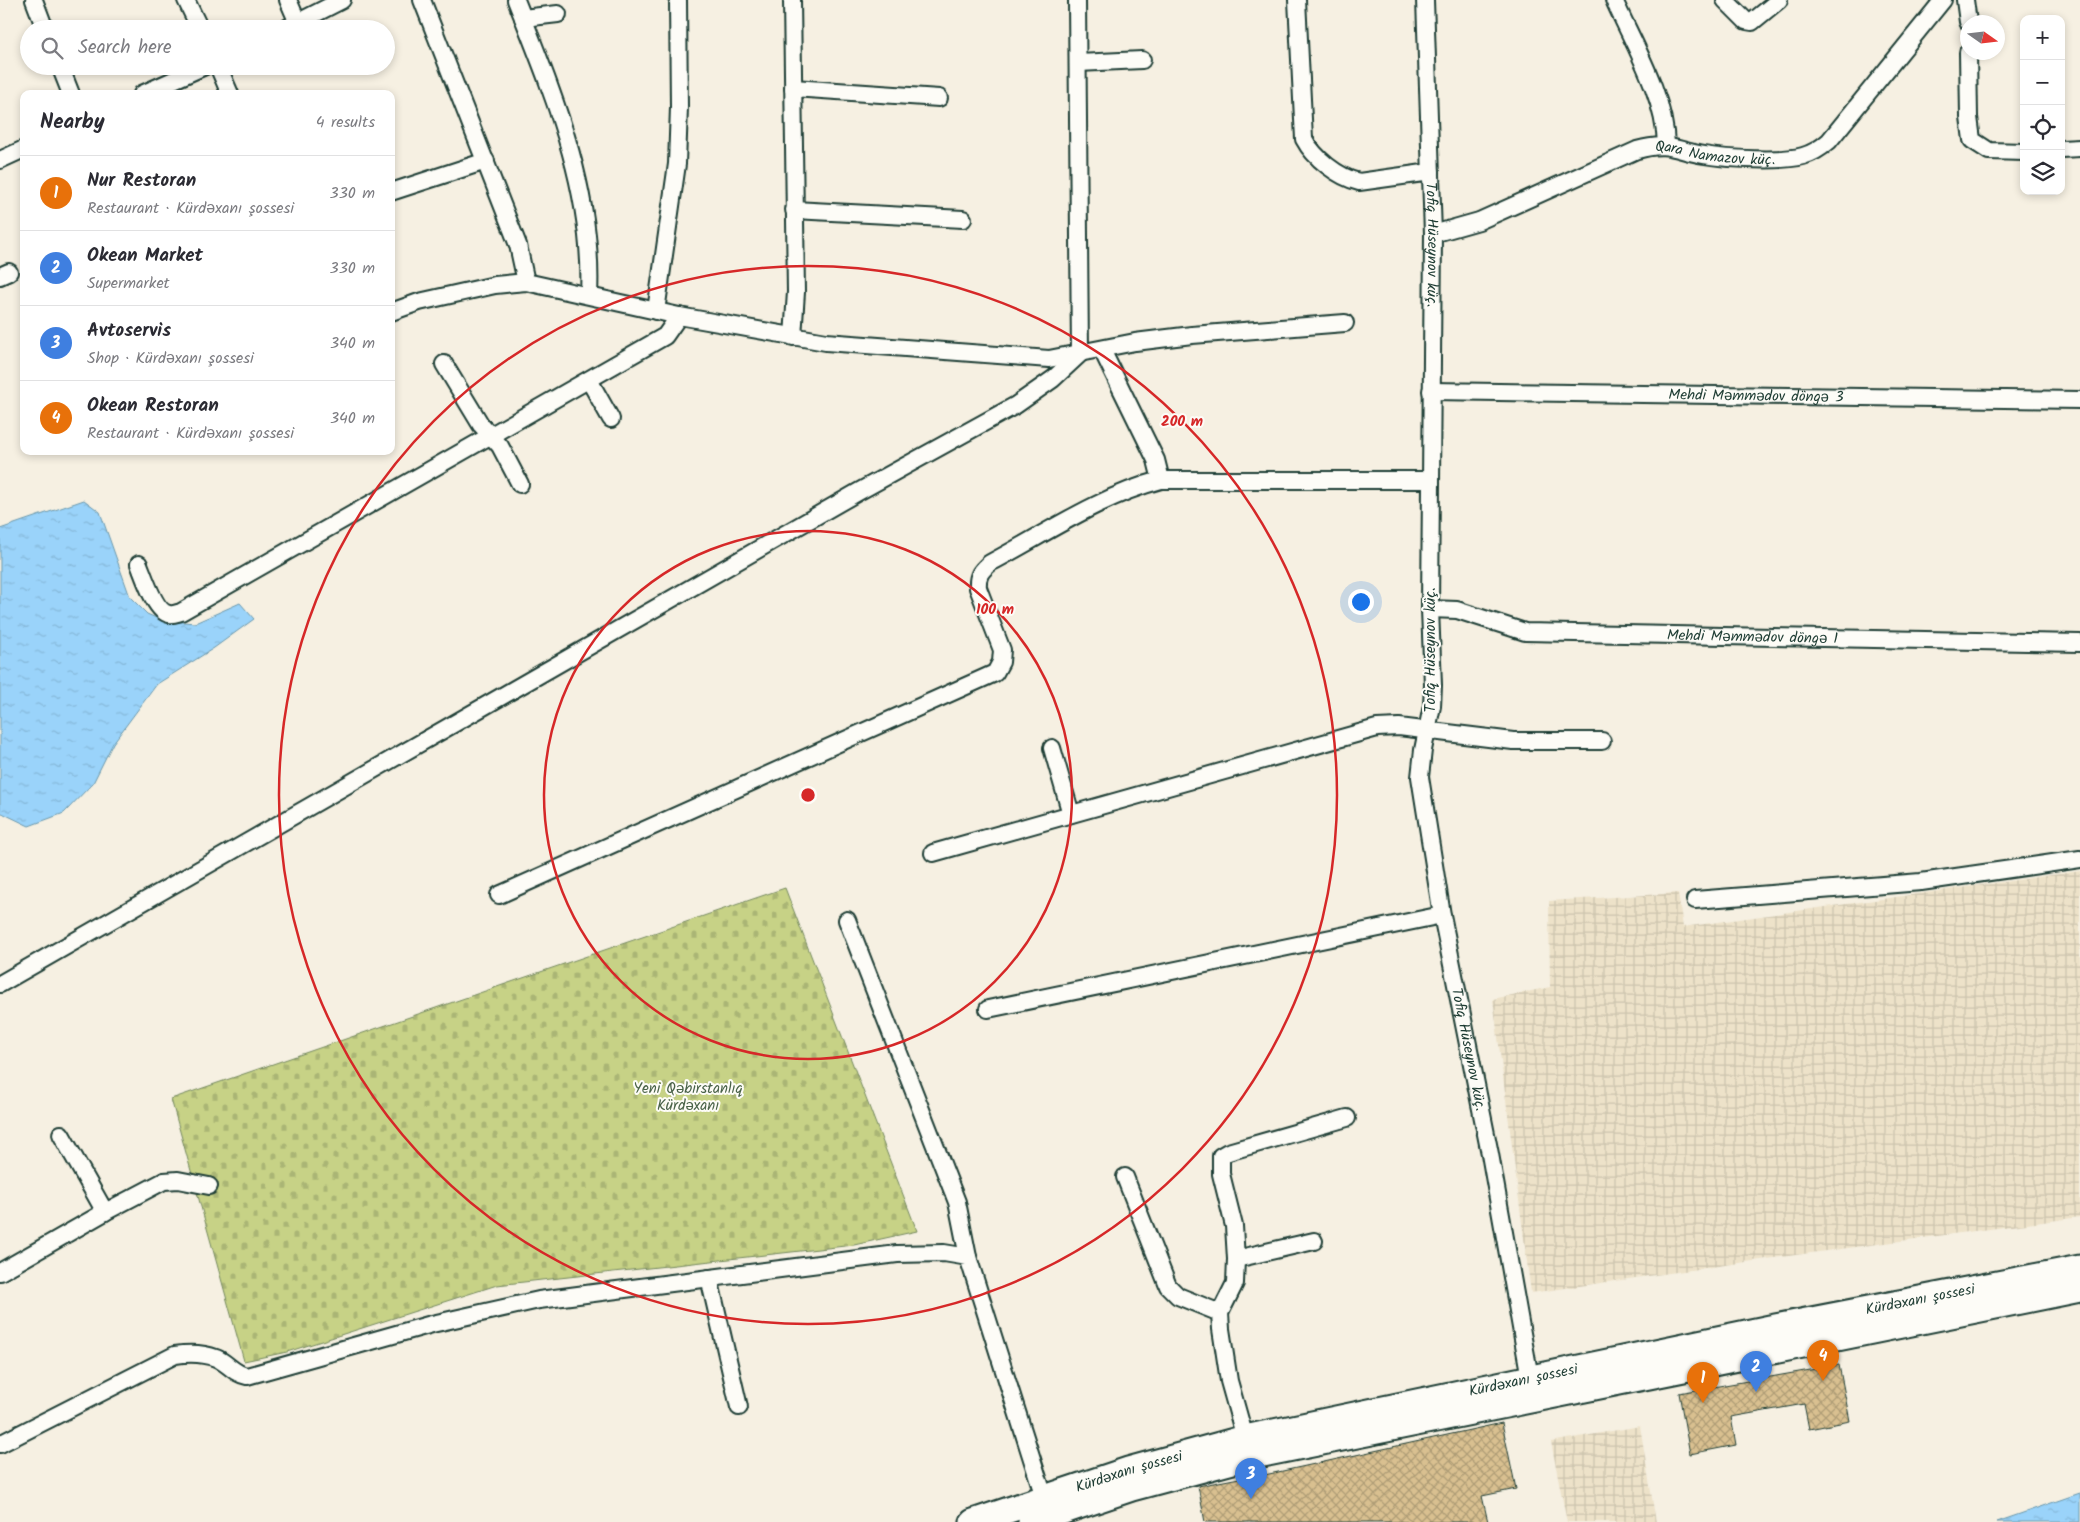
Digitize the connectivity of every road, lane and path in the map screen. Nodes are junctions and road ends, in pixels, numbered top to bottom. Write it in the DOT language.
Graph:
graph roads {
  1 [pos="34,0"];
  2 [pos="186,0"];
  3 [pos="288,0"];
  4 [pos="342,0"];
  5 [pos="422,0"];
  6 [pos="516,0"];
  7 [pos="678,0"];
  8 [pos="792,0"];
  9 [pos="1077,0"];
  10 [pos="1297,0"];
  11 [pos="1425,0"];
  12 [pos="1614,0"];
  13 [pos="1724,0"];
  14 [pos="1780,0"];
  15 [pos="1943,0"];
  16 [pos="1965,0"];
  17 [pos="558,14"];
  18 [pos="1967,15"];
  19 [pos="523,18"];
  20 [pos="42,20"];
  21 [pos="196,20"];
  22 [pos="291,20"];
  23 [pos="304,20"];
  24 [pos="1142,60"];
  25 [pos="1968,60"];
  26 [pos="1078,63"];
  27 [pos="64,75"];
  28 [pos="185,75"];
  29 [pos="222,75"];
  30 [pos="793,88"];
  31 [pos="69,90"];
  32 [pos="151,90"];
  33 [pos="228,90"];
  34 [pos="939,98"];
  35 [pos="1666,145"];
  36 [pos="2080,148"];
  37 [pos="2065,149"];
  38 [pos="20,151"];
  39 [pos="2020,152"];
  40 [pos="0,160"];
  41 [pos="486,161"];
  42 [pos="1431,172"];
  43 [pos="395,191"];
  44 [pos="794,210"];
  45 [pos="963,219"];
  46 [pos="1433,234"];
  47 [pos="526,282"];
  48 [pos="589,295"];
  49 [pos="395,311"];
  50 [pos="656,311"];
  51 [pos="679,316"];
  52 [pos="1345,323"];
  53 [pos="793,337"];
  54 [pos="1102,350"];
  55 [pos="1080,354"];
  56 [pos="444,364"];
  57 [pos="589,380"];
  58 [pos="1432,390"];
  59 [pos="2080,400"];
  60 [pos="611,419"];
  61 [pos="491,436"];
  62 [pos="1161,480"];
  63 [pos="1430,480"];
  64 [pos="520,484"];
  65 [pos="139,564"];
  66 [pos="1430,609"];
  67 [pos="2080,643"];
  68 [pos="1427,732"];
  69 [pos="1602,741"];
  70 [pos="1052,748"];
  71 [pos="1071,814"];
  72 [pos="933,853"];
  73 [pos="2080,859"];
  74 [pos="499,894"];
  75 [pos="1695,900"];
  76 [pos="1442,915"];
  77 [pos="846,920"];
  78 [pos="0,984"];
  79 [pos="988,1009"];
  80 [pos="1347,1118"];
  81 [pos="61,1134"];
  82 [pos="1125,1177"];
  83 [pos="209,1186"];
  84 [pos="105,1212"];
  85 [pos="1314,1241"];
  86 [pos="968,1258"];
  87 [pos="1236,1259"];
  88 [pos="2080,1268"];
  89 [pos="0,1272"];
  90 [pos="709,1278"];
  91 [pos="2080,1289"];
  92 [pos="1220,1313"];
  93 [pos="1530,1378"];
  94 [pos="739,1407"];
  95 [pos="1245,1438"];
  96 [pos="0,1444"];
  97 [pos="1044,1497"];
  98 [pos="973,1522"];
  99 [pos="1031,1522"];
  1 -- 20 [label="street"];
  2 -- 21 [label="street"];
  3 -- 22 [label="street"];
  4 -- 23 [label="street"];
  5 -- 41 [label="street"];
  6 -- 19 [label="street"];
  7 -- 50 [label="street"];
  8 -- 30 [label="street"];
  9 -- 26 [label="street"];
  10 -- 42 [label="street"];
  11 -- 42 [label="street, Tofiq Hüseynov küç."];
  12 -- 35 [label="street"];
  13 -- 14 [label="street"];
  15 -- 35 [label="street, Qara Namazov küç."];
  16 -- 18 [label="street"];
  17 -- 19 [label="street"];
  19 -- 48 [label="street"];
  24 -- 26 [label="street"];
  25 -- 39 [label="street"];
  26 -- 55 [label="street"];
  27 -- 31 [label="street"];
  28 -- 32 [label="street"];
  29 -- 33 [label="street"];
  30 -- 34 [label="street"];
  30 -- 44 [label="street"];
  35 -- 46 [label="street, Qara Namazov küç."];
  36 -- 37 [label="street"];
  38 -- 40 [label="street"];
  41 -- 43 [label="street"];
  41 -- 47 [label="street"];
  42 -- 46 [label="street, Tofiq Hüseynov küç."];
  44 -- 45 [label="street"];
  44 -- 53 [label="street"];
  46 -- 58 [label="street, Tofiq Hüseynov küç."];
  47 -- 48 [label="street"];
  47 -- 49 [label="street"];
  48 -- 50 [label="street"];
  50 -- 51 [label="street"];
  51 -- 53 [label="street"];
  51 -- 57 [label="street"];
  52 -- 54 [label="street"];
  53 -- 55 [label="street"];
  54 -- 55 [label="street"];
  54 -- 62 [label="street"];
  55 -- 78 [label="street"];
  56 -- 61 [label="street"];
  57 -- 60 [label="street"];
  57 -- 61 [label="street"];
  58 -- 59 [label="street, Mehdi Məmmədov döngə 3"];
  58 -- 63 [label="street, Tofiq Hüseynov küç."];
  61 -- 64 [label="street"];
  61 -- 65 [label="street"];
  62 -- 63 [label="street"];
  62 -- 74 [label="street"];
  63 -- 66 [label="street, Tofiq Hüseynov küç."];
  66 -- 67 [label="street, Mehdi Məmmədov döngə 1"];
  66 -- 68 [label="street, Tofiq Hüseynov küç."];
  68 -- 69 [label="street"];
  68 -- 71 [label="street"];
  68 -- 76 [label="street, Tofiq Hüseynov küç."];
  70 -- 71 [label="street"];
  71 -- 72 [label="street"];
  73 -- 75 [label="street"];
  76 -- 79 [label="street"];
  76 -- 93 [label="street, Tofiq Hüseynov küç."];
  77 -- 86 [label="street"];
  80 -- 87 [label="street"];
  81 -- 84 [label="street"];
  82 -- 92 [label="street"];
  83 -- 84 [label="street"];
  84 -- 89 [label="street"];
  85 -- 87 [label="street"];
  86 -- 90 [label="street"];
  86 -- 97 [label="street"];
  87 -- 92 [label="street"];
  88 -- 93 [label="main road, Kürdəxanı şossesi"];
  90 -- 94 [label="street"];
  90 -- 96 [label="street"];
  91 -- 99 [label="main road, Kürdəxanı şossesi"];
  92 -- 95 [label="street"];
  93 -- 95 [label="main road, Kürdəxanı şossesi"];
  95 -- 97 [label="main road, Kürdəxanı şossesi"];
  97 -- 98 [label="main road, Kürdəxanı şossesi"];
}
